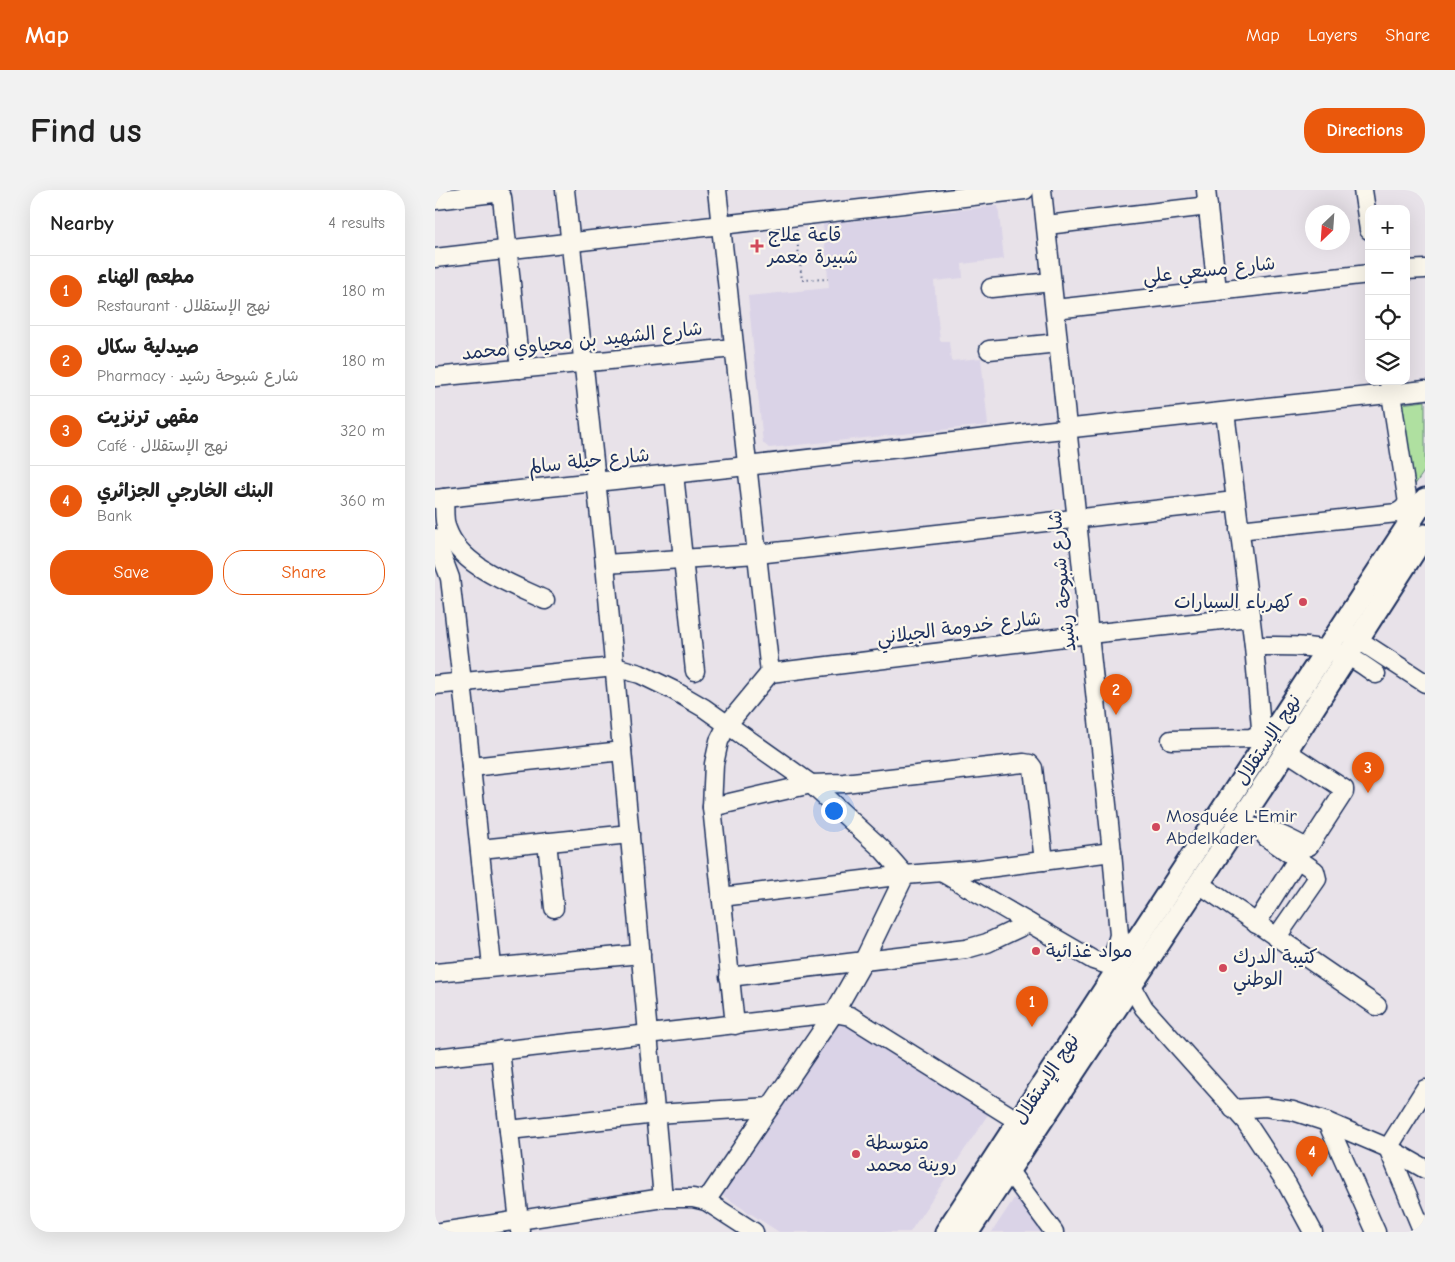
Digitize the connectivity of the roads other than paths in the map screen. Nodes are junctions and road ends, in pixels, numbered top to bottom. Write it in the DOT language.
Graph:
graph roads {
  1 [pos="565,190"];
  2 [pos="717,190"];
  3 [pos="1025,190"];
  4 [pos="1043,190"];
  5 [pos="1363,190"];
  6 [pos="880,198"];
  7 [pos="1207,198"];
  8 [pos="435,200"];
  9 [pos="1365,205"];
  10 [pos="721,224"];
  11 [pos="1047,225"];
  12 [pos="570,242"];
  13 [pos="507,249"];
  14 [pos="435,258"];
  15 [pos="1425,268"];
  16 [pos="1410,270"];
  17 [pos="1365,274"];
  18 [pos="1052,282"];
  19 [pos="991,288"];
  20 [pos="1217,290"];
  21 [pos="1055,309"];
  22 [pos="1058,343"];
  23 [pos="734,348"];
  24 [pos="989,350"];
  25 [pos="584,363"];
  26 [pos="519,369"];
  27 [pos="435,377"];
  28 [pos="1390,388"];
  29 [pos="1425,390"];
  30 [pos="1225,412"];
  31 [pos="1067,429"];
  32 [pos="747,466"];
  33 [pos="674,474"];
  34 [pos="596,482"];
  35 [pos="439,498"];
  36 [pos="1235,501"];
  37 [pos="1419,504"];
  38 [pos="1076,518"];
  39 [pos="1239,530"];
  40 [pos="1425,535"];
  41 [pos="435,538"];
  42 [pos="757,554"];
  43 [pos="683,558"];
  44 [pos="605,564"];
  45 [pos="545,600"];
  46 [pos="1251,617"];
  47 [pos="1089,634"];
  48 [pos="1349,641"];
  49 [pos="1254,646"];
  50 [pos="1326,650"];
  51 [pos="615,667"];
  52 [pos="695,671"];
  53 [pos="770,673"];
  54 [pos="1377,674"];
  55 [pos="462,682"];
  56 [pos="1425,683"];
  57 [pos="435,685"];
  58 [pos="727,725"];
  59 [pos="1171,740"];
  60 [pos="623,751"];
  61 [pos="1286,751"];
  62 [pos="471,767"];
  63 [pos="811,784"];
  64 [pos="712,807"];
  65 [pos="1223,809"];
  66 [pos="1245,824"];
  67 [pos="630,834"];
  68 [pos="547,842"];
  69 [pos="479,849"];
  70 [pos="1112,852"];
  71 [pos="1298,858"];
  72 [pos="1044,861"];
  73 [pos="943,873"];
  74 [pos="905,875"];
  75 [pos="1199,883"];
  76 [pos="721,898"];
  77 [pos="554,908"];
  78 [pos="1029,923"];
  79 [pos="1256,924"];
  80 [pos="1276,938"];
  81 [pos="641,954"];
  82 [pos="863,962"];
  83 [pos="492,966"];
  84 [pos="435,973"];
  85 [pos="1118,974"];
  86 [pos="729,977"];
  87 [pos="1377,1006"];
  88 [pos="834,1013"];
  89 [pos="735,1025"];
  90 [pos="648,1035"];
  91 [pos="500,1050"];
  92 [pos="435,1058"];
  93 [pos="1425,1089"];
  94 [pos="770,1108"];
  95 [pos="1233,1108"];
  96 [pos="656,1114"];
  97 [pos="1018,1122"];
  98 [pos="1327,1122"];
  99 [pos="509,1130"];
  100 [pos="1389,1148"];
  101 [pos="1003,1161"];
  102 [pos="1425,1169"];
  103 [pos="663,1198"];
  104 [pos="706,1201"];
  105 [pos="520,1226"];
  106 [pos="441,1232"];
  107 [pos="754,1232"];
  108 [pos="946,1232"];
  109 [pos="968,1232"];
  110 [pos="1054,1232"];
  111 [pos="1313,1232"];
  112 [pos="1376,1232"];
  113 [pos="1423,1232"];
  1 -- 12 [label="street"];
  2 -- 10 [label="street"];
  3 -- 6 [label="street"];
  4 -- 11 [label="street, شارع شبوحة رشيد"];
  5 -- 9 [label="street"];
  6 -- 10 [label="street"];
  7 -- 11 [label="street"];
  7 -- 20 [label="street"];
  8 -- 13 [label="street"];
  10 -- 12 [label="street"];
  10 -- 23 [label="street"];
  11 -- 18 [label="street, شارع شبوحة رشيد"];
  12 -- 13 [label="street"];
  12 -- 25 [label="street"];
  13 -- 14 [label="street"];
  13 -- 26 [label="street"];
  15 -- 16 [label="street"];
  17 -- 20 [label="street, شارع مسعي علي"];
  18 -- 19 [label="street"];
  18 -- 21 [label="street, شارع شبوحة رشيد"];
  20 -- 21 [label="street, شارع مسعي علي"];
  21 -- 22 [label="street, شارع شبوحة رشيد"];
  22 -- 24 [label="street"];
  22 -- 31 [label="street, شارع شبوحة رشيد"];
  23 -- 25 [label="street, شارع الشهيد بن محياوي محمد"];
  23 -- 32 [label="street"];
  25 -- 26 [label="street, شارع الشهيد بن محياوي محمد"];
  25 -- 34 [label="street"];
  26 -- 27 [label="street, شارع الشهيد بن محياوي محمد"];
  28 -- 29 [label="street, شارع حيلة سالم"];
  28 -- 30 [label="street, شارع حيلة سالم"];
  28 -- 37 [label="street"];
  30 -- 31 [label="street, شارع حيلة سالم"];
  30 -- 36 [label="street"];
  31 -- 32 [label="street, شارع حيلة سالم"];
  31 -- 38 [label="street, شارع شبوحة رشيد"];
  32 -- 33 [label="street, شارع حيلة سالم"];
  32 -- 42 [label="street"];
  33 -- 34 [label="street, شارع حيلة سالم"];
  33 -- 43 [label="street"];
  34 -- 35 [label="street, شارع حيلة سالم"];
  34 -- 44 [label="street"];
  35 -- 45 [label="street"];
  36 -- 38 [label="street"];
  36 -- 39 [label="street"];
  37 -- 39 [label="street"];
  37 -- 48 [label="main road, نهج الإستقلال"];
  38 -- 42 [label="street"];
  38 -- 47 [label="street, شارع شبوحة رشيد"];
  39 -- 46 [label="street"];
  40 -- 48 [label="main road, نهج الإستقلال"];
  41 -- 55 [label="street"];
  42 -- 43 [label="street"];
  42 -- 53 [label="street"];
  43 -- 44 [label="street"];
  43 -- 52 [label="street"];
  44 -- 51 [label="street"];
  46 -- 47 [label="street, شارع خدومة الجيلاني"];
  46 -- 49 [label="street"];
  47 -- 53 [label="street, شارع خدومة الجيلاني"];
  47 -- 70 [label="street, شارع شبوحة رشيد"];
  48 -- 50 [label="main road, نهج الإستقلال"];
  48 -- 54 [label="street"];
  48 -- 56 [label="street"];
  48 -- 61 [label="main road, نهج الإستقلال"];
  49 -- 50 [label="street"];
  49 -- 59 [label="street"];
  50 -- 65 [label="main road, نهج الإستقلال"];
  51 -- 55 [label="street"];
  51 -- 58 [label="street"];
  51 -- 60 [label="street"];
  53 -- 58 [label="street"];
  55 -- 57 [label="street"];
  55 -- 62 [label="street"];
  58 -- 63 [label="street"];
  58 -- 64 [label="street"];
  60 -- 62 [label="street"];
  60 -- 67 [label="street"];
  61 -- 66 [label="main road, نهج الإستقلال"];
  61 -- 66 [label="street"];
  62 -- 69 [label="street"];
  63 -- 64 [label="street"];
  63 -- 72 [label="street"];
  63 -- 74 [label="street"];
  64 -- 76 [label="street"];
  65 -- 66 [label="street"];
  65 -- 85 [label="main road, نهج الإستقلال"];
  66 -- 71 [label="street"];
  66 -- 75 [label="main road, نهج الإستقلال"];
  67 -- 68 [label="street"];
  67 -- 81 [label="street"];
  68 -- 69 [label="street"];
  68 -- 77 [label="street"];
  69 -- 83 [label="street"];
  70 -- 72 [label="street"];
  70 -- 85 [label="street, شارع شبوحة رشيد"];
  71 -- 79 [label="street"];
  71 -- 80 [label="street"];
  72 -- 73 [label="street"];
  73 -- 74 [label="street"];
  73 -- 78 [label="street"];
  74 -- 76 [label="street"];
  74 -- 82 [label="street"];
  75 -- 79 [label="street"];
  75 -- 85 [label="main road, نهج الإستقلال"];
  76 -- 86 [label="street"];
  78 -- 82 [label="street"];
  78 -- 85 [label="street"];
  79 -- 80 [label="street"];
  80 -- 87 [label="street"];
  81 -- 83 [label="street"];
  81 -- 90 [label="street"];
  82 -- 86 [label="street"];
  82 -- 88 [label="street"];
  83 -- 84 [label="street"];
  85 -- 95 [label="street"];
  85 -- 97 [label="main road, نهج الإستقلال"];
  85 -- 101 [label="main road, نهج الإستقلال"];
  86 -- 89 [label="street"];
  88 -- 89 [label="street"];
  88 -- 94 [label="street"];
  88 -- 97 [label="street"];
  89 -- 90 [label="street"];
  90 -- 91 [label="street"];
  90 -- 96 [label="street"];
  91 -- 92 [label="street"];
  91 -- 99 [label="street"];
  93 -- 100 [label="street"];
  94 -- 96 [label="street"];
  94 -- 104 [label="street"];
  95 -- 98 [label="street"];
  95 -- 111 [label="street"];
  96 -- 99 [label="street"];
  96 -- 103 [label="street"];
  97 -- 101 [label="main road, نهج الإستقلال"];
  98 -- 100 [label="street"];
  98 -- 112 [label="street"];
  99 -- 105 [label="street"];
  100 -- 102 [label="street"];
  100 -- 113 [label="street"];
  101 -- 108 [label="main road, نهج الإستقلال"];
  101 -- 109 [label="main road, نهج الإستقلال"];
  101 -- 110 [label="street"];
  103 -- 104 [label="street"];
  103 -- 105 [label="street"];
  104 -- 107 [label="street"];
  105 -- 106 [label="street"];
}
